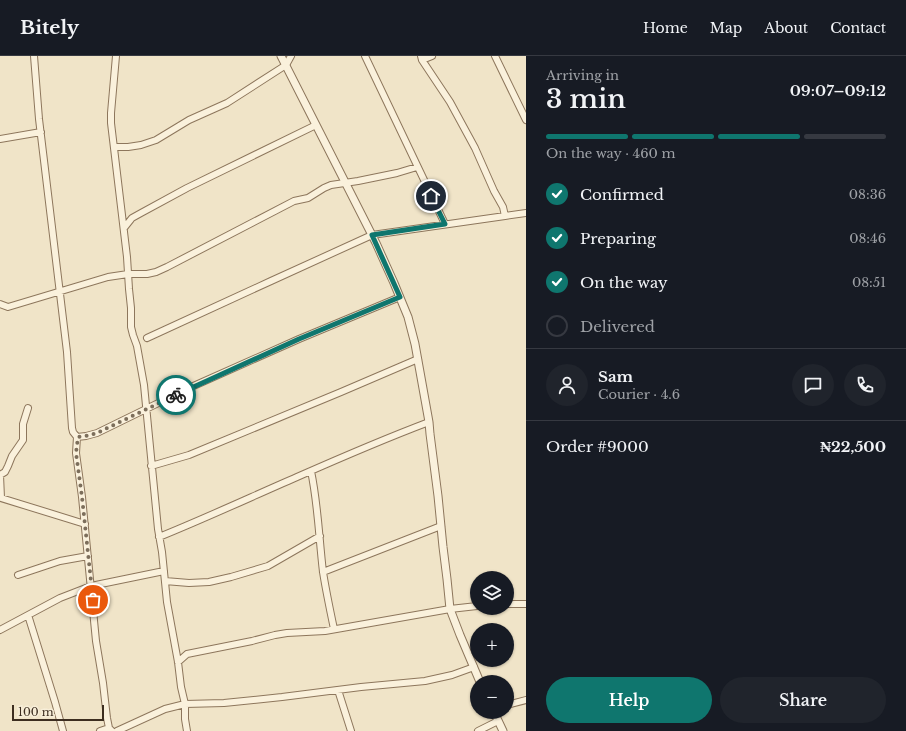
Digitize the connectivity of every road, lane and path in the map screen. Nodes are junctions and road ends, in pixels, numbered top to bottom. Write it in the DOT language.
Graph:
graph roads {
  1 [pos="34,56"];
  2 [pos="116,56"];
  3 [pos="281,56"];
  4 [pos="291,56"];
  5 [pos="365,56"];
  6 [pos="432,56"];
  7 [pos="495,56"];
  8 [pos="421,58"];
  9 [pos="286,65"];
  10 [pos="526,120"];
  11 [pos="316,124"];
  12 [pos="41,132"];
  13 [pos="0,139"];
  14 [pos="114,147"];
  15 [pos="417,167"];
  16 [pos="345,182"];
  17 [pos="526,213"];
  18 [pos="505,216"];
  19 [pos="445,224"];
  20 [pos="124,228"];
  21 [pos="372,235"];
  22 [pos="128,274"];
  23 [pos="60,291"];
  24 [pos="400,297"];
  25 [pos="0,304"];
  26 [pos="147,338"];
  27 [pos="418,359"];
  28 [pos="28,408"];
  29 [pos="147,409"];
  30 [pos="429,422"];
  31 [pos="78,437"];
  32 [pos="151,466"];
  33 [pos="311,471"];
  34 [pos="0,475"];
  35 [pos="85,524"];
  36 [pos="441,526"];
  37 [pos="320,536"];
  38 [pos="160,537"];
  39 [pos="88,556"];
  40 [pos="164,572"];
  41 [pos="323,572"];
  42 [pos="18,575"];
  43 [pos="165,581"];
  44 [pos="91,586"];
  45 [pos="514,604"];
  46 [pos="526,604"];
  47 [pos="470,607"];
  48 [pos="450,609"];
  49 [pos="28,615"];
  50 [pos="334,629"];
  51 [pos="0,630"];
  52 [pos="176,650"];
  53 [pos="186,654"];
  54 [pos="470,657"];
  55 [pos="178,662"];
  56 [pos="474,667"];
  57 [pos="477,675"];
  58 [pos="338,690"];
  59 [pos="526,700"];
  60 [pos="514,703"];
  61 [pos="185,704"];
  62 [pos="498,721"];
  63 [pos="110,730"];
  64 [pos="63,731"];
  65 [pos="100,731"];
  66 [pos="117,731"];
  67 [pos="187,731"];
  68 [pos="351,731"];
  69 [pos="478,731"];
  70 [pos="503,731"];
  1 -- 12 [label="street"];
  2 -- 14 [label="street"];
  3 -- 9 [label="street"];
  4 -- 9 [label="street"];
  5 -- 15 [label="street"];
  6 -- 8 [label="street"];
  7 -- 10 [label="street"];
  8 -- 18 [label="street"];
  9 -- 11 [label="street"];
  9 -- 14 [label="street"];
  11 -- 16 [label="street"];
  11 -- 20 [label="street"];
  12 -- 13 [label="street"];
  12 -- 23 [label="street"];
  14 -- 20 [label="street"];
  15 -- 16 [label="street"];
  15 -- 19 [label="street"];
  16 -- 21 [label="street"];
  16 -- 22 [label="street"];
  17 -- 18 [label="street"];
  18 -- 19 [label="street"];
  19 -- 21 [label="street"];
  20 -- 22 [label="street"];
  21 -- 24 [label="street"];
  21 -- 26 [label="street"];
  22 -- 23 [label="street"];
  22 -- 29 [label="street"];
  23 -- 25 [label="street"];
  23 -- 31 [label="street"];
  24 -- 27 [label="street"];
  24 -- 29 [label="street"];
  27 -- 30 [label="street"];
  27 -- 32 [label="street"];
  28 -- 34 [label="street"];
  29 -- 31 [label="street"];
  29 -- 32 [label="street"];
  30 -- 33 [label="street"];
  30 -- 36 [label="street"];
  31 -- 35 [label="street"];
  32 -- 38 [label="street"];
  33 -- 37 [label="street"];
  33 -- 38 [label="street"];
  34 -- 35 [label="street"];
  35 -- 39 [label="street"];
  36 -- 41 [label="street"];
  36 -- 48 [label="street"];
  37 -- 41 [label="street"];
  37 -- 43 [label="street"];
  38 -- 40 [label="street"];
  39 -- 42 [label="street"];
  39 -- 44 [label="street"];
  40 -- 43 [label="street"];
  40 -- 44 [label="street"];
  41 -- 50 [label="street"];
  43 -- 52 [label="street"];
  44 -- 49 [label="street"];
  44 -- 63 [label="street"];
  45 -- 46 [label="street"];
  47 -- 48 [label="street"];
  48 -- 50 [label="street"];
  48 -- 54 [label="street"];
  49 -- 51 [label="street"];
  49 -- 64 [label="street"];
  50 -- 53 [label="street"];
  52 -- 53 [label="street"];
  52 -- 55 [label="street"];
  53 -- 55 [label="street"];
  55 -- 61 [label="street"];
  56 -- 57 [label="street"];
  56 -- 58 [label="street"];
  58 -- 61 [label="street"];
  58 -- 68 [label="street"];
  59 -- 60 [label="street"];
  61 -- 66 [label="street"];
  61 -- 67 [label="street"];
  62 -- 69 [label="street"];
  62 -- 70 [label="street"];
  63 -- 65 [label="street"];
}
